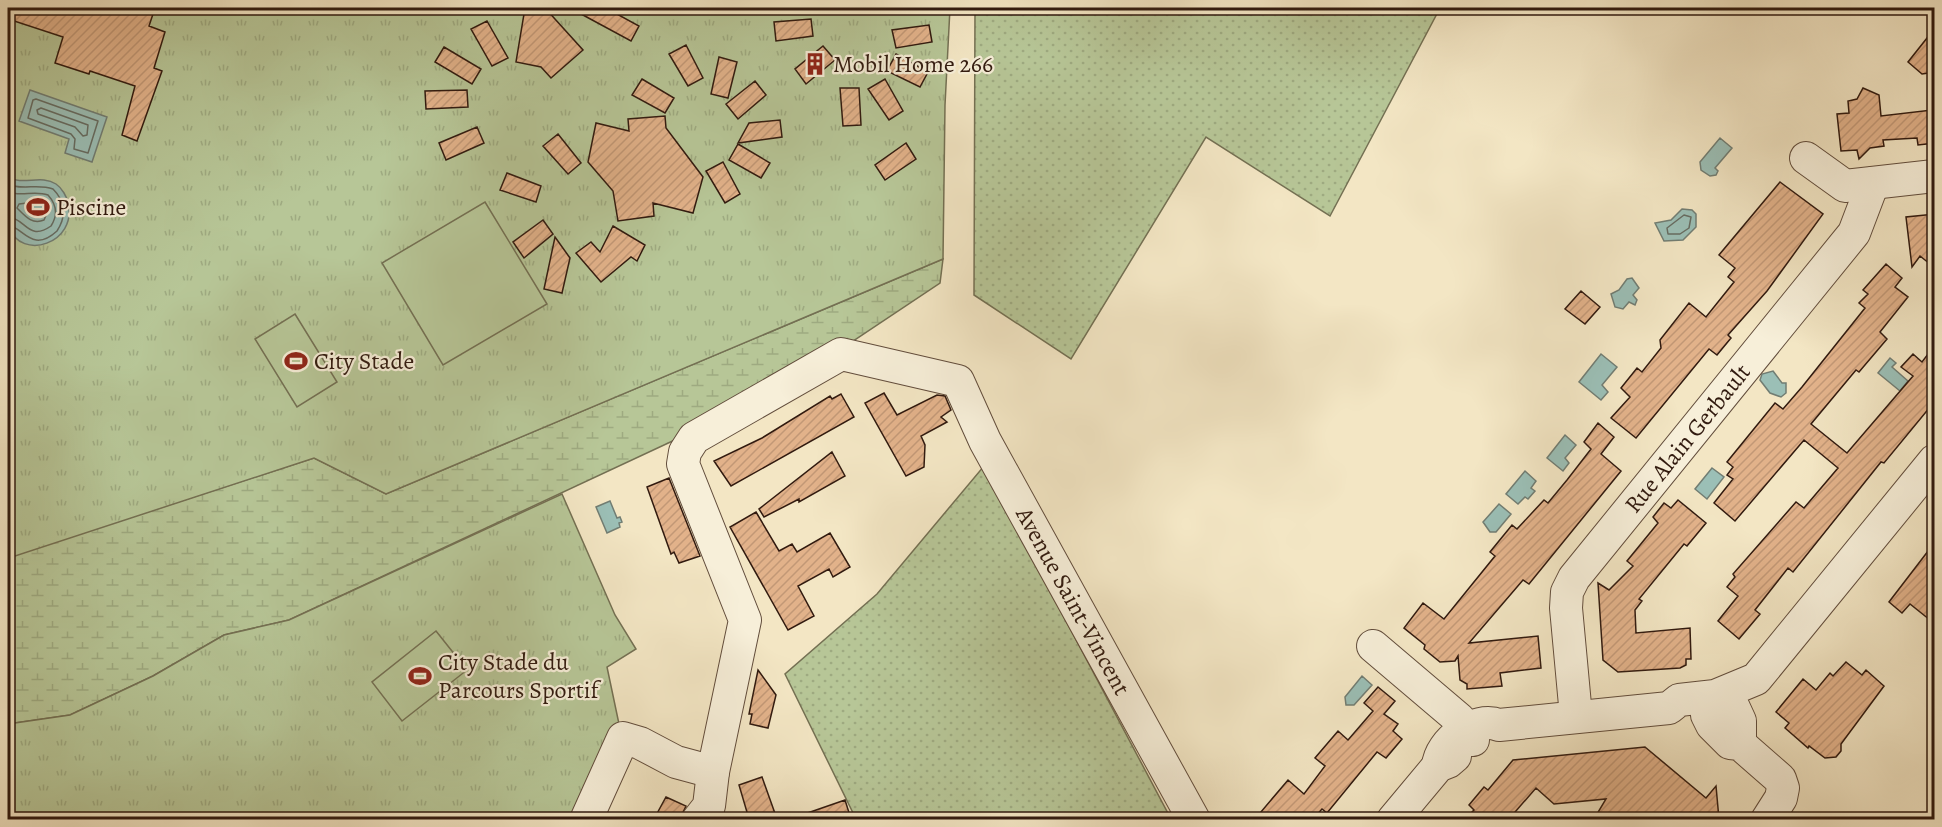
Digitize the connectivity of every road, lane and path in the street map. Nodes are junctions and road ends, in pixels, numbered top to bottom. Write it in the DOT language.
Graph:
graph roads {
  1 [pos="1806,158"];
  2 [pos="1935,176"];
  3 [pos="1874,183"];
  4 [pos="1935,461"];
  5 [pos="1373,646"];
  6 [pos="1719,706"];
  7 [pos="1576,716"];
  8 [pos="1480,731"];
  9 [pos="713,772"];
  10 [pos="708,815"];
  11 [pos="586,819"];
  12 [pos="1194,819"];
  13 [pos="1394,819"];
  14 [pos="1767,819"];
  1 -- 3 [label="street"];
  2 -- 3 [label="street"];
  3 -- 7 [label="street, Rue Alain Gerbault"];
  4 -- 6 [label="street"];
  5 -- 8 [label="street"];
  6 -- 7 [label="street"];
  6 -- 14 [label="street"];
  7 -- 8 [label="street"];
  8 -- 13 [label="street"];
  9 -- 10 [label="street"];
  9 -- 11 [label="street"];
  9 -- 12 [label="street, Avenue Saint-Vincent"];
}
